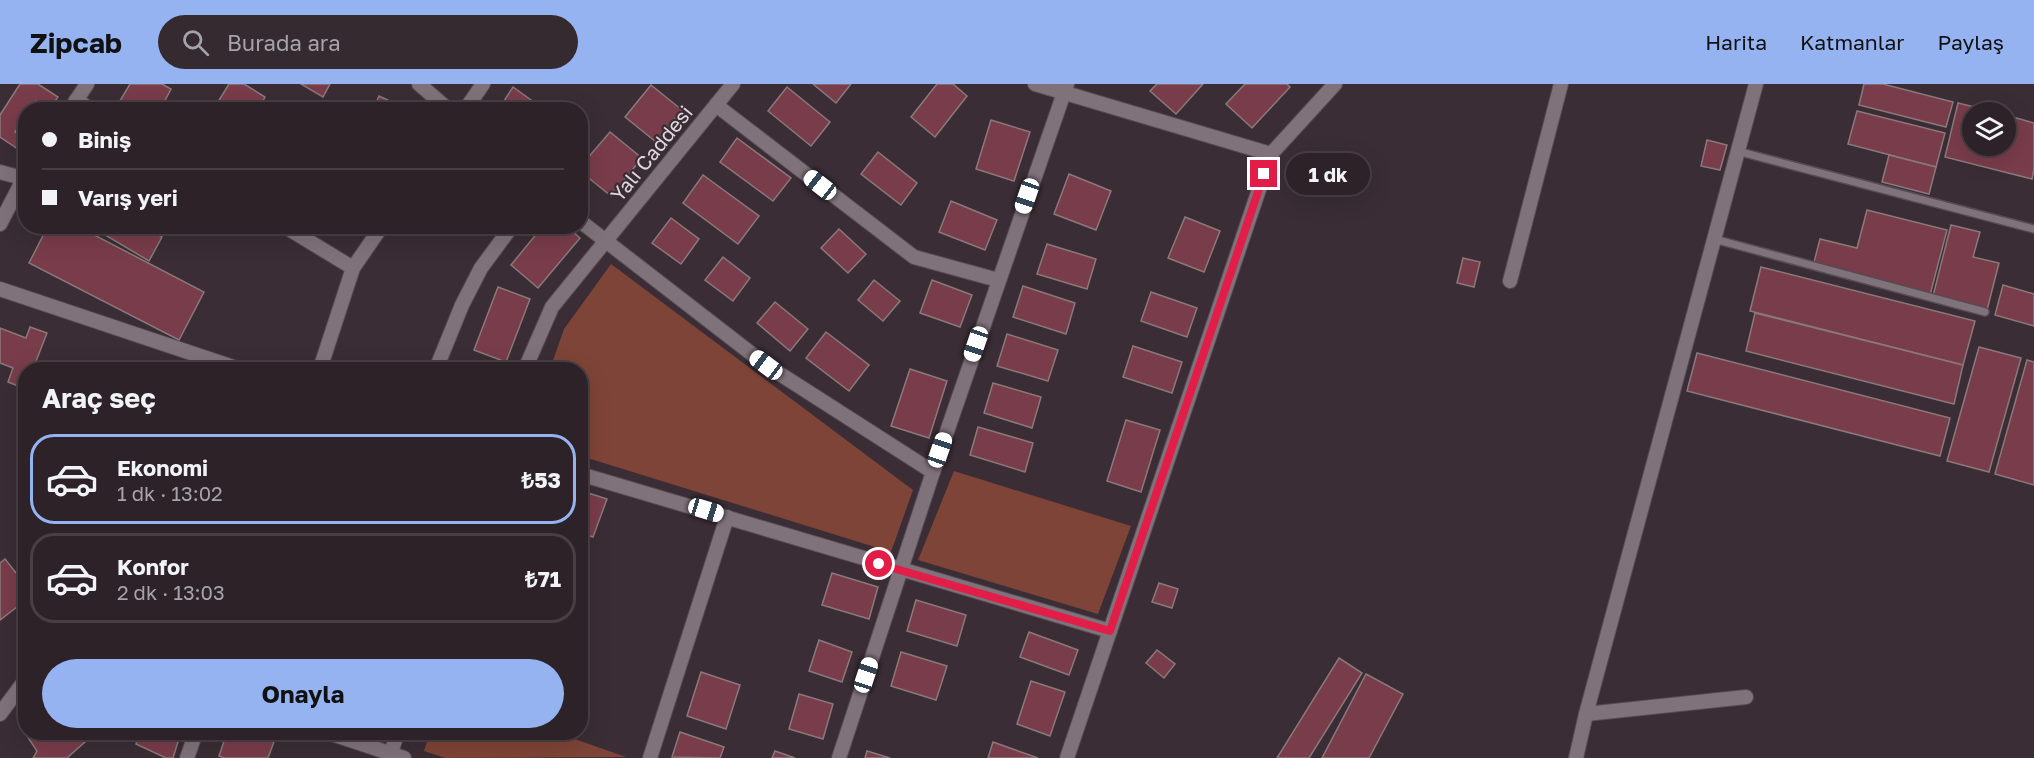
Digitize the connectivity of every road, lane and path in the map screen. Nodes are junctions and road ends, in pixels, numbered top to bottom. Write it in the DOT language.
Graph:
graph roads {
  1 [pos="87,84"];
  2 [pos="420,84"];
  3 [pos="483,84"];
  4 [pos="734,84"];
  5 [pos="1035,84"];
  6 [pos="1335,84"];
  7 [pos="1561,84"];
  8 [pos="1756,84"];
  9 [pos="1065,89"];
  10 [pos="75,102"];
  11 [pos="440,102"];
  12 [pos="471,102"];
  13 [pos="716,105"];
  14 [pos="1737,151"];
  15 [pos="1271,154"];
  16 [pos="0,172"];
  17 [pos="18,175"];
  18 [pos="18,188"];
  19 [pos="0,224"];
  20 [pos="588,228"];
  21 [pos="2034,229"];
  22 [pos="297,234"];
  23 [pos="376,234"];
  24 [pos="506,234"];
  25 [pos="1714,238"];
  26 [pos="604,242"];
  27 [pos="352,268"];
  28 [pos="998,280"];
  29 [pos="1510,281"];
  30 [pos="0,289"];
  31 [pos="1985,312"];
  32 [pos="218,362"];
  33 [pos="322,362"];
  34 [pos="439,362"];
  35 [pos="528,362"];
  36 [pos="933,471"];
  37 [pos="588,476"];
  38 [pos="727,517"];
  39 [pos="901,570"];
  40 [pos="1110,631"];
  41 [pos="18,690"];
  42 [pos="1746,697"];
  43 [pos="0,714"];
  44 [pos="1586,714"];
  45 [pos="193,740"];
  46 [pos="347,740"];
  47 [pos="395,740"];
  48 [pos="390,756"];
  49 [pos="187,758"];
  50 [pos="404,758"];
  51 [pos="650,758"];
  52 [pos="839,758"];
  53 [pos="1067,758"];
  54 [pos="1576,758"];
  1 -- 10 [label="street"];
  2 -- 11 [label="street"];
  3 -- 12 [label="street"];
  4 -- 13 [label="street, Yalı Caddesi"];
  5 -- 9 [label="street"];
  6 -- 15 [label="street"];
  7 -- 29 [label="street"];
  8 -- 14 [label="street"];
  9 -- 15 [label="street"];
  9 -- 28 [label="street"];
  13 -- 26 [label="street, Yalı Caddesi"];
  13 -- 28 [label="street"];
  14 -- 21 [label="lane"];
  14 -- 25 [label="street"];
  15 -- 40 [label="street"];
  16 -- 17 [label="street"];
  18 -- 19 [label="street"];
  20 -- 26 [label="street"];
  22 -- 27 [label="street"];
  23 -- 27 [label="street"];
  24 -- 34 [label="street"];
  25 -- 31 [label="lane"];
  25 -- 44 [label="street"];
  26 -- 35 [label="street, Yalı Caddesi"];
  26 -- 36 [label="street"];
  27 -- 33 [label="street"];
  28 -- 36 [label="street"];
  30 -- 32 [label="street"];
  36 -- 39 [label="street"];
  37 -- 38 [label="street"];
  38 -- 39 [label="street"];
  38 -- 51 [label="street"];
  39 -- 40 [label="street"];
  39 -- 52 [label="street"];
  40 -- 53 [label="street"];
  41 -- 43 [label="street"];
  42 -- 44 [label="street"];
  44 -- 54 [label="street"];
  45 -- 49 [label="street"];
  46 -- 48 [label="street"];
  47 -- 48 [label="street"];
  48 -- 50 [label="street"];
}
